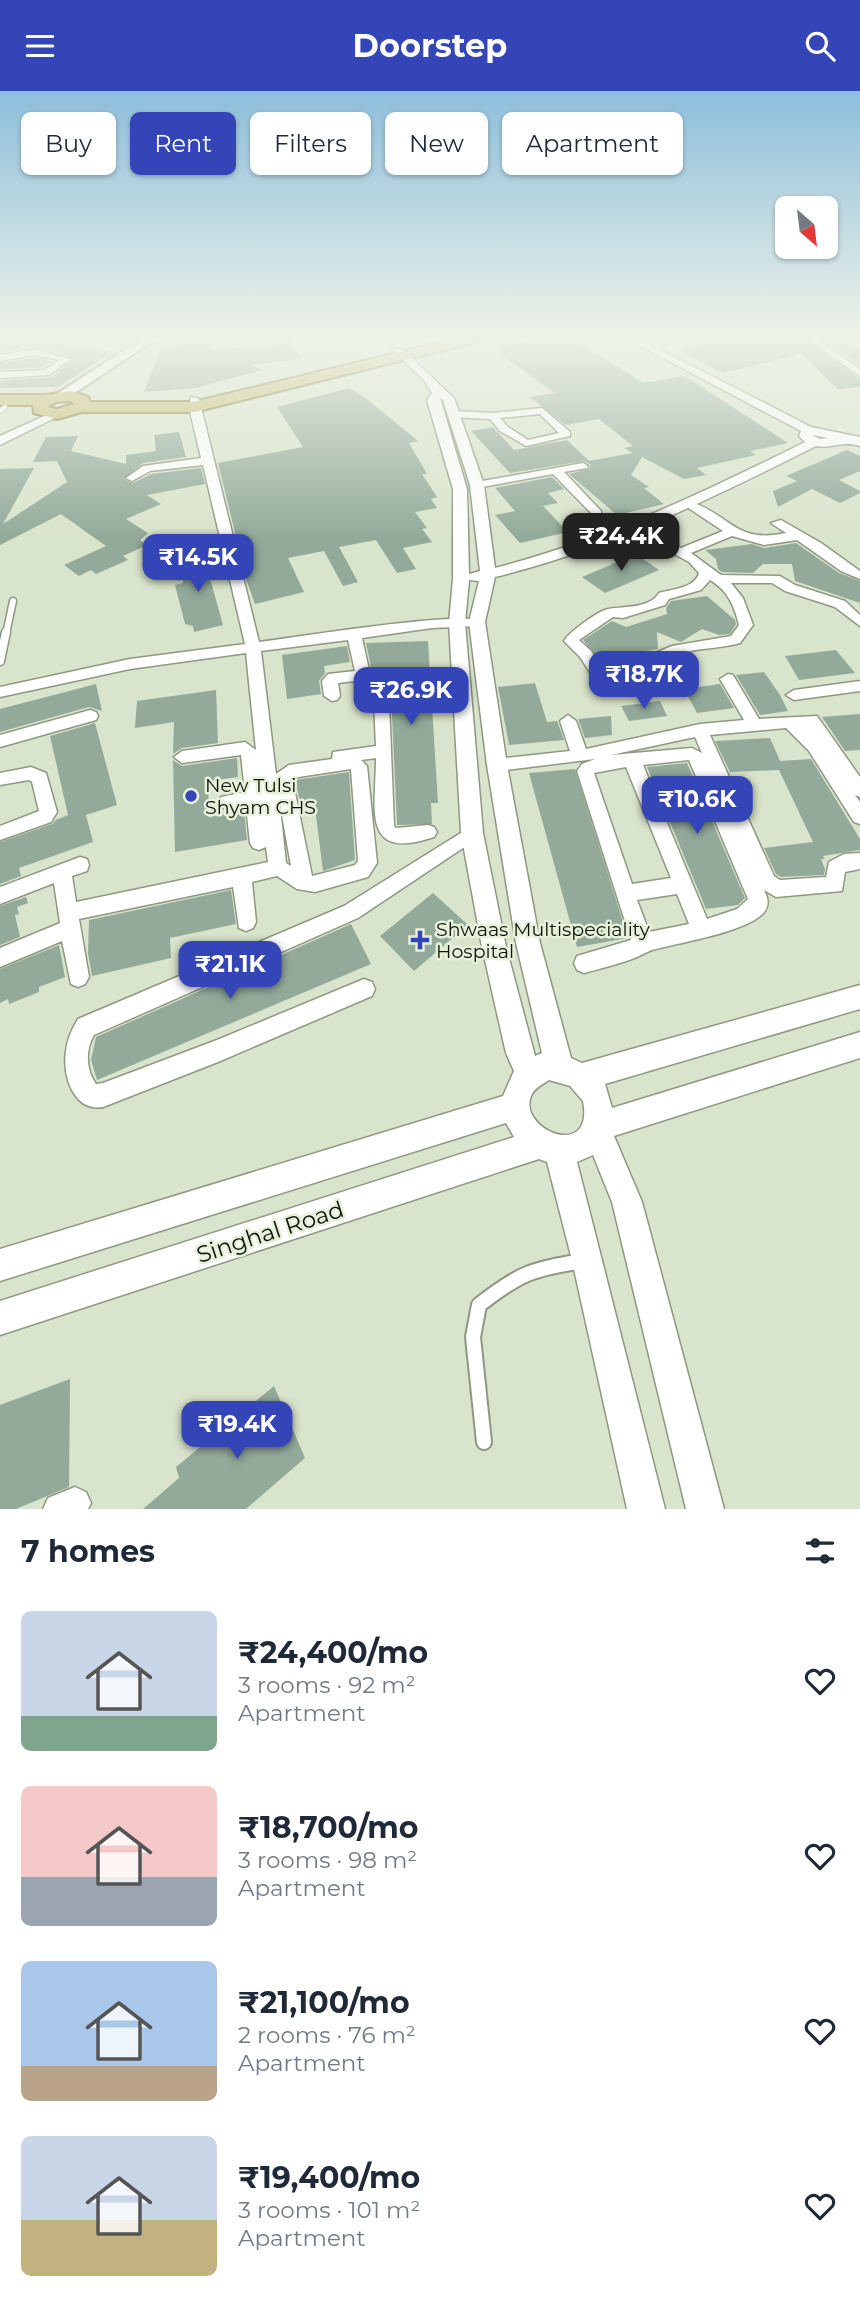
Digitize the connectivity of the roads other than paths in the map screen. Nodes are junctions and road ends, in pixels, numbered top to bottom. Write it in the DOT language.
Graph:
graph roads {
  1 [pos="56,405"];
  2 [pos="194,405"];
  3 [pos="435,405"];
  4 [pos="451,405"];
  5 [pos="754,405"];
  6 [pos="1,406"];
  7 [pos="49,406"];
  8 [pos="453,414"];
  9 [pos="493,416"];
  10 [pos="0,429"];
  11 [pos="811,436"];
  12 [pos="858,438"];
  13 [pos="0,441"];
  14 [pos="207,461"];
  15 [pos="583,466"];
  16 [pos="556,470"];
  17 [pos="132,478"];
  18 [pos="477,485"];
  19 [pos="691,505"];
  20 [pos="597,513"];
  21 [pos="777,523"];
  22 [pos="634,529"];
  23 [pos="734,531"];
  24 [pos="799,536"];
  25 [pos="679,552"];
  26 [pos="488,575"];
  27 [pos="712,575"];
  28 [pos="860,575"];
  29 [pos="461,579"];
  30 [pos="13,601"];
  31 [pos="477,622"];
  32 [pos="860,622"];
  33 [pos="457,623"];
  34 [pos="354,634"];
  35 [pos="253,647"];
  36 [pos="0,661"];
  37 [pos="362,674"];
  38 [pos="728,679"];
  39 [pos="860,686"];
  40 [pos="0,692"];
  41 [pos="332,696"];
  42 [pos="90,716"];
  43 [pos="568,722"];
  44 [pos="755,726"];
  45 [pos="801,726"];
  46 [pos="701,734"];
  47 [pos="0,741"];
  48 [pos="384,751"];
  49 [pos="580,756"];
  50 [pos="182,757"];
  51 [pos="604,758"];
  52 [pos="632,760"];
  53 [pos="266,764"];
  54 [pos="497,765"];
  55 [pos="852,767"];
  56 [pos="0,779"];
  57 [pos="860,790"];
  58 [pos="262,797"];
  59 [pos="227,802"];
  60 [pos="860,817"];
  61 [pos="428,832"];
  62 [pos="0,833"];
  63 [pos="472,833"];
  64 [pos="259,843"];
  65 [pos="860,861"];
  66 [pos="276,866"];
  67 [pos="242,877"];
  68 [pos="304,883"];
  69 [pos="683,885"];
  70 [pos="626,893"];
  71 [pos="0,896"];
  72 [pos="70,920"];
  73 [pos="246,922"];
  74 [pos="702,930"];
  75 [pos="642,943"];
  76 [pos="0,958"];
  77 [pos="584,963"];
  78 [pos="78,977"];
  79 [pos="364,989"];
  80 [pos="860,996"];
  81 [pos="860,1045"];
  82 [pos="571,1071"];
  83 [pos="529,1074"];
  84 [pos="516,1106"];
  85 [pos="596,1127"];
  86 [pos="549,1147"];
  87 [pos="588,1260"];
  88 [pos="0,1265"];
  89 [pos="0,1318"];
  90 [pos="484,1442"];
  91 [pos="646,1509"];
  92 [pos="705,1509"];
  1 -- 7 [label="highway"];
  2 -- 14 [label="street"];
  3 -- 29 [label="street"];
  4 -- 8 [label="street"];
  5 -- 11 [label="street"];
  6 -- 7 [label="highway"];
  7 -- 10 [label="street"];
  7 -- 13 [label="street"];
  8 -- 9 [label="street"];
  8 -- 18 [label="street"];
  9 -- 9 [label="street"];
  11 -- 12 [label="street"];
  11 -- 19 [label="street"];
  14 -- 17 [label="street"];
  14 -- 35 [label="street"];
  15 -- 16 [label="street"];
  16 -- 18 [label="street"];
  16 -- 20 [label="street"];
  18 -- 26 [label="street"];
  19 -- 22 [label="street"];
  19 -- 23 [label="street"];
  21 -- 24 [label="street"];
  22 -- 25 [label="street"];
  22 -- 26 [label="street"];
  23 -- 24 [label="street"];
  23 -- 25 [label="street"];
  24 -- 28 [label="street"];
  25 -- 27 [label="street"];
  26 -- 29 [label="street"];
  26 -- 31 [label="street"];
  27 -- 27 [label="street"];
  27 -- 32 [label="street"];
  29 -- 33 [label="street"];
  30 -- 36 [label="lane"];
  31 -- 33 [label="street"];
  31 -- 54 [label="street"];
  33 -- 34 [label="street"];
  33 -- 63 [label="street"];
  34 -- 35 [label="street"];
  34 -- 37 [label="street"];
  35 -- 40 [label="street"];
  35 -- 53 [label="street"];
  37 -- 41 [label="street"];
  37 -- 48 [label="street"];
  38 -- 44 [label="street"];
  39 -- 45 [label="street"];
  42 -- 47 [label="street"];
  43 -- 49 [label="street"];
  44 -- 45 [label="street"];
  44 -- 46 [label="street"];
  45 -- 46 [label="street"];
  45 -- 55 [label="street"];
  45 -- 60 [label="street"];
  46 -- 51 [label="street"];
  46 -- 65 [label="street"];
  48 -- 53 [label="street"];
  48 -- 61 [label="street"];
  49 -- 51 [label="street"];
  49 -- 54 [label="street"];
  50 -- 58 [label="street"];
  51 -- 52 [label="street"];
  51 -- 70 [label="street"];
  52 -- 69 [label="street"];
  52 -- 74 [label="street"];
  53 -- 58 [label="street"];
  54 -- 82 [label="street"];
  55 -- 57 [label="street"];
  56 -- 62 [label="street"];
  58 -- 59 [label="street"];
  58 -- 64 [label="street"];
  58 -- 66 [label="street"];
  63 -- 79 [label="street"];
  63 -- 83 [label="street"];
  66 -- 67 [label="street"];
  66 -- 68 [label="street"];
  67 -- 72 [label="street"];
  67 -- 73 [label="street"];
  68 -- 68 [label="street"];
  69 -- 70 [label="street"];
  69 -- 74 [label="street"];
  70 -- 75 [label="street"];
  71 -- 72 [label="street"];
  72 -- 76 [label="street"];
  72 -- 78 [label="street"];
  74 -- 75 [label="street"];
  75 -- 77 [label="street"];
  80 -- 82 [label="street"];
  81 -- 85 [label="street"];
  82 -- 83 [label="street"];
  82 -- 85 [label="street"];
  83 -- 84 [label="street"];
  84 -- 86 [label="street"];
  84 -- 88 [label="street"];
  85 -- 86 [label="street"];
  85 -- 92 [label="street"];
  86 -- 87 [label="street"];
  86 -- 89 [label="street, Singhal Road"];
  87 -- 90 [label="lane"];
  87 -- 91 [label="street"];
}
